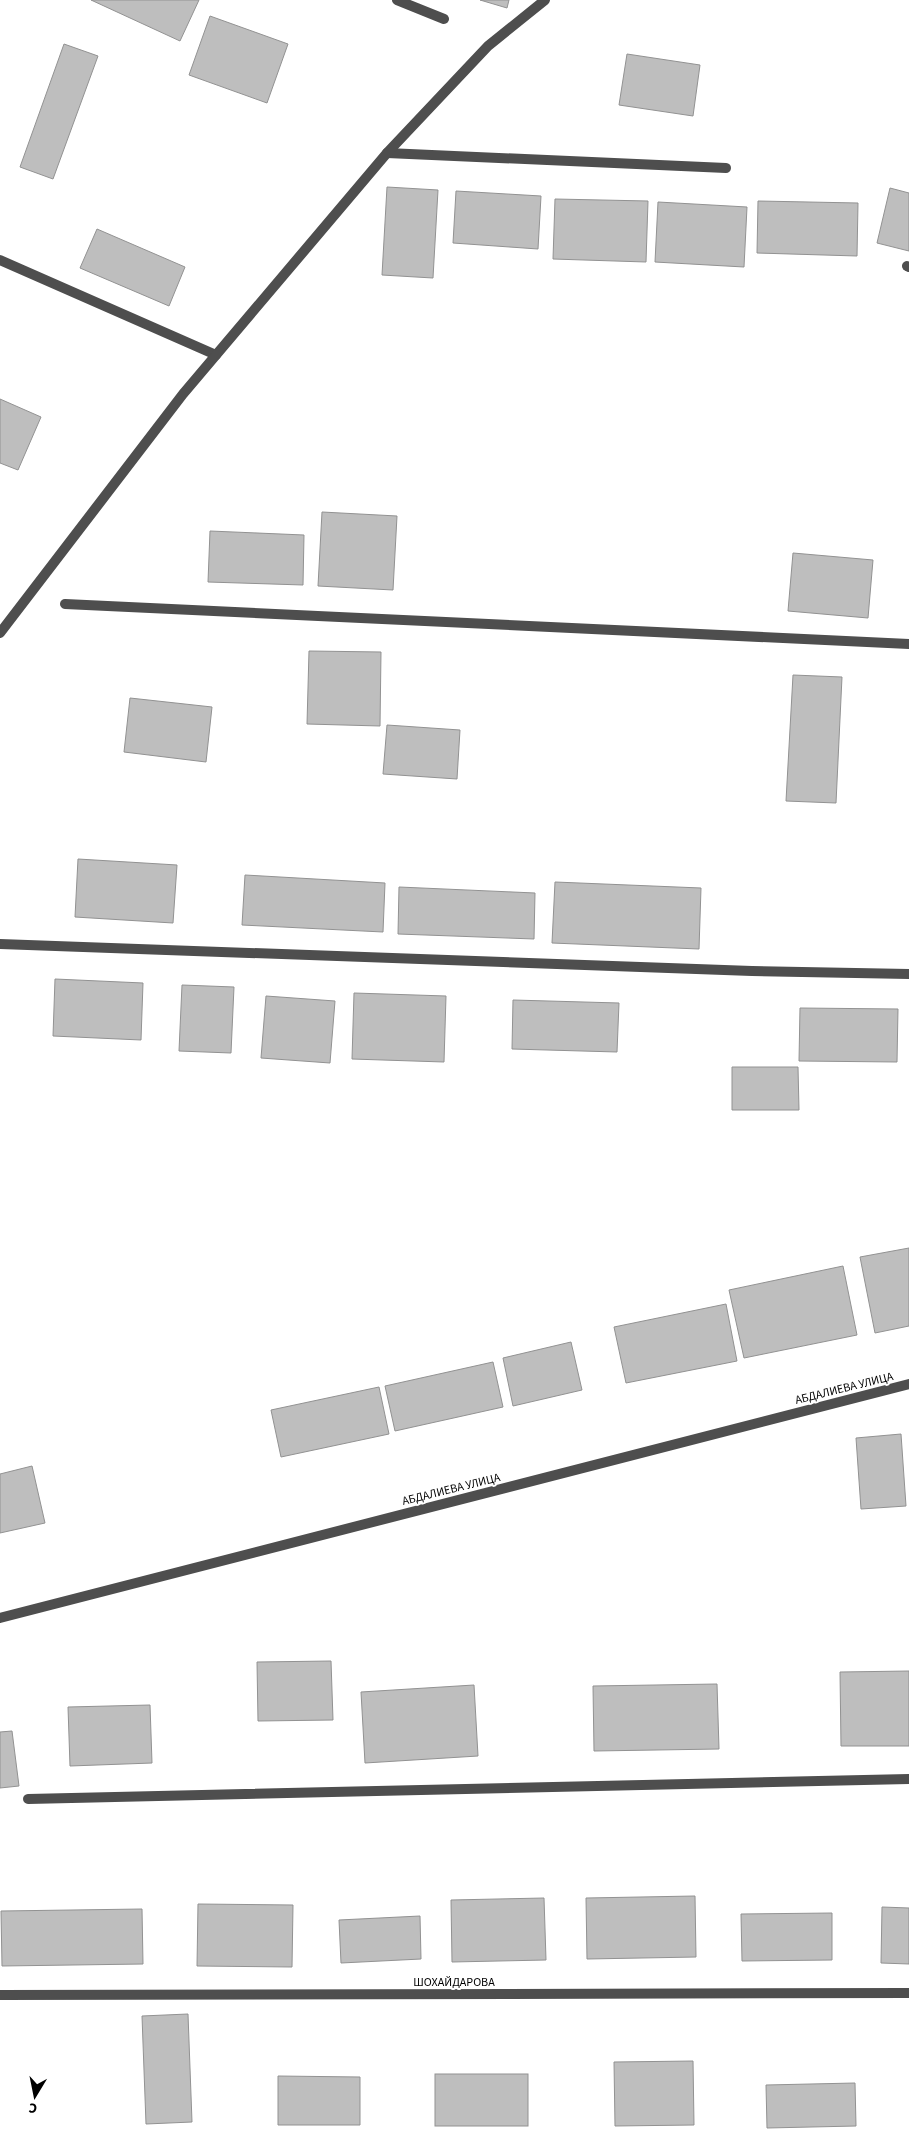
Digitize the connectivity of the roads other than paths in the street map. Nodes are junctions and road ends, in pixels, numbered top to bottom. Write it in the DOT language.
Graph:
graph roads {
  1 [pos="397,0"];
  2 [pos="545,0"];
  3 [pos="444,19"];
  4 [pos="387,153"];
  5 [pos="726,168"];
  6 [pos="0,260"];
  7 [pos="216,355"];
  8 [pos="65,604"];
  9 [pos="0,633"];
  10 [pos="909,644"];
  11 [pos="0,944"];
  12 [pos="909,974"];
  13 [pos="909,1384"];
  14 [pos="0,1618"];
  15 [pos="909,1779"];
  16 [pos="28,1800"];
  17 [pos="909,1993"];
  18 [pos="0,1996"];
  1 -- 3 [label="street"];
  2 -- 4 [label="street"];
  4 -- 5 [label="street"];
  4 -- 7 [label="street"];
  6 -- 7 [label="street"];
  7 -- 9 [label="street"];
  8 -- 10 [label="street"];
  11 -- 12 [label="street"];
  13 -- 14 [label="street, АБДАЛИЕВА УЛИЦА"];
  15 -- 16 [label="street"];
  17 -- 18 [label="street, ШОХАЙДАРОВА"];
}
